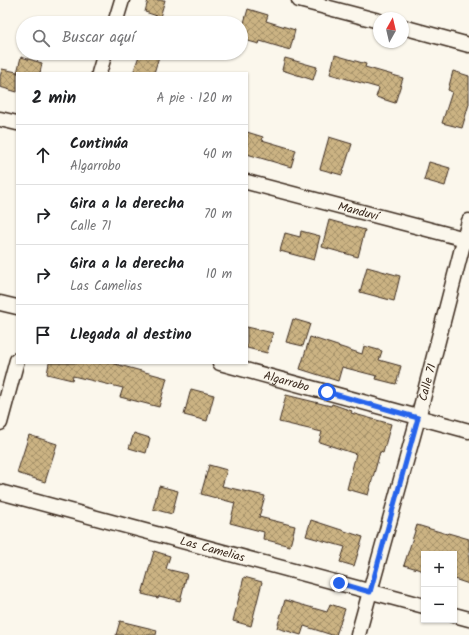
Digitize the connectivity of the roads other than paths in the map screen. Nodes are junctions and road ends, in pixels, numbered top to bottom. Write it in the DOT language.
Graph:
graph roads {
  1 [pos="122,0"];
  2 [pos="299,0"];
  3 [pos="117,16"];
  4 [pos="373,19"];
  5 [pos="409,29"];
  6 [pos="469,45"];
  7 [pos="103,60"];
  8 [pos="99,72"];
  9 [pos="0,119"];
  10 [pos="16,123"];
  11 [pos="248,182"];
  12 [pos="469,221"];
  13 [pos="467,239"];
  14 [pos="0,303"];
  15 [pos="16,307"];
  16 [pos="16,364"];
  17 [pos="224,364"];
  18 [pos="418,418"];
  19 [pos="0,423"];
  20 [pos="469,431"];
  21 [pos="0,492"];
  22 [pos="370,592"];
  23 [pos="421,605"];
  24 [pos="457,615"];
  25 [pos="469,619"];
  26 [pos="358,635"];
  1 -- 3 [label="street"];
  2 -- 4 [label="street"];
  5 -- 6 [label="street"];
  7 -- 8 [label="street"];
  9 -- 10 [label="street"];
  11 -- 13 [label="street, Manduví"];
  12 -- 13 [label="street, Calle 71"];
  13 -- 18 [label="street, Calle 71"];
  14 -- 15 [label="street"];
  16 -- 19 [label="street"];
  17 -- 18 [label="street, Algarrobo"];
  18 -- 20 [label="street, Algarrobo"];
  18 -- 22 [label="street, Calle 71"];
  21 -- 22 [label="street, Las Camelias"];
  22 -- 23 [label="street, Las Camelias"];
  22 -- 26 [label="street, Calle 71"];
  24 -- 25 [label="street"];
}
